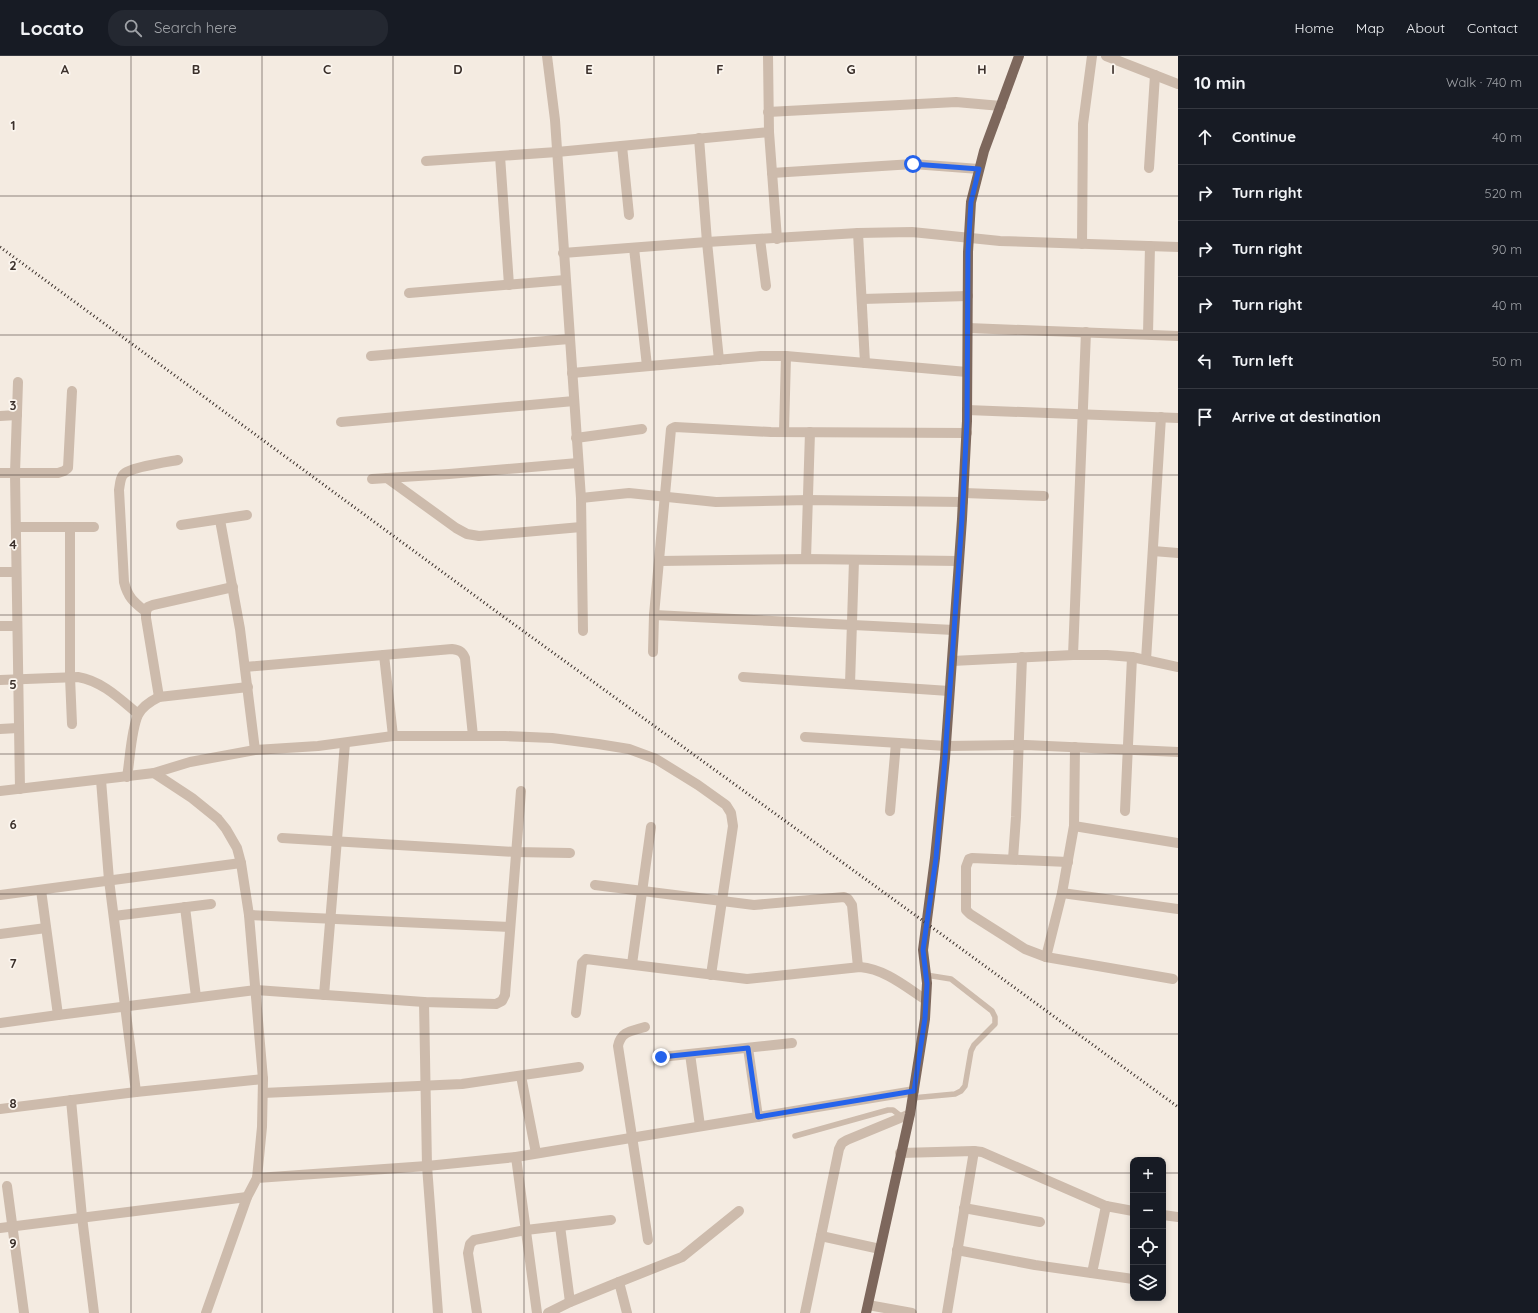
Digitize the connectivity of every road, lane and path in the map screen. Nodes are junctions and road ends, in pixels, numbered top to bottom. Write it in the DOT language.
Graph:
graph roads {
  1 [pos="547,56"];
  2 [pos="768,56"];
  3 [pos="1019,56"];
  4 [pos="1092,56"];
  5 [pos="1106,56"];
  6 [pos="1155,75"];
  7 [pos="1178,84"];
  8 [pos="1001,106"];
  9 [pos="768,112"];
  10 [pos="769,132"];
  11 [pos="699,138"];
  12 [pos="622,146"];
  13 [pos="557,152"];
  14 [pos="500,156"];
  15 [pos="426,161"];
  16 [pos="1149,168"];
  17 [pos="979,169"];
  18 [pos="772,173"];
  19 [pos="629,215"];
  20 [pos="858,233"];
  21 [pos="968,238"];
  22 [pos="760,239"];
  23 [pos="777,239"];
  24 [pos="707,242"];
  25 [pos="1082,244"];
  26 [pos="1150,246"];
  27 [pos="1178,247"];
  28 [pos="634,248"];
  29 [pos="563,253"];
  30 [pos="565,280"];
  31 [pos="509,285"];
  32 [pos="766,286"];
  33 [pos="409,293"];
  34 [pos="968,296"];
  35 [pos="862,299"];
  36 [pos="968,328"];
  37 [pos="1086,332"];
  38 [pos="1148,334"];
  39 [pos="1178,336"];
  40 [pos="569,339"];
  41 [pos="371,356"];
  42 [pos="786,356"];
  43 [pos="720,360"];
  44 [pos="865,363"];
  45 [pos="648,366"];
  46 [pos="968,372"];
  47 [pos="572,373"];
  48 [pos="18,382"];
  49 [pos="72,391"];
  50 [pos="574,401"];
  51 [pos="967,410"];
  52 [pos="1083,414"];
  53 [pos="17,415"];
  54 [pos="0,416"];
  55 [pos="1161,417"];
  56 [pos="1178,418"];
  57 [pos="341,422"];
  58 [pos="642,429"];
  59 [pos="784,432"];
  60 [pos="810,432"];
  61 [pos="967,433"];
  62 [pos="576,438"];
  63 [pos="178,460"];
  64 [pos="578,463"];
  65 [pos="0,473"];
  66 [pos="15,473"];
  67 [pos="372,478"];
  68 [pos="387,478"];
  69 [pos="1044,496"];
  70 [pos="664,497"];
  71 [pos="581,498"];
  72 [pos="963,498"];
  73 [pos="808,500"];
  74 [pos="247,515"];
  75 [pos="220,520"];
  76 [pos="182,525"];
  77 [pos="581,526"];
  78 [pos="16,527"];
  79 [pos="70,527"];
  80 [pos="94,527"];
  81 [pos="1154,551"];
  82 [pos="1178,553"];
  83 [pos="806,559"];
  84 [pos="854,560"];
  85 [pos="660,561"];
  86 [pos="959,561"];
  87 [pos="0,572"];
  88 [pos="16,572"];
  89 [pos="233,587"];
  90 [pos="146,612"];
  91 [pos="654,615"];
  92 [pos="852,624"];
  93 [pos="0,626"];
  94 [pos="17,626"];
  95 [pos="954,630"];
  96 [pos="582,631"];
  97 [pos="653,652"];
  98 [pos="384,655"];
  99 [pos="1072,655"];
  100 [pos="1022,657"];
  101 [pos="1132,657"];
  102 [pos="1146,660"];
  103 [pos="952,661"];
  104 [pos="1178,666"];
  105 [pos="245,667"];
  106 [pos="70,677"];
  107 [pos="743,677"];
  108 [pos="0,680"];
  109 [pos="17,680"];
  110 [pos="850,684"];
  111 [pos="248,688"];
  112 [pos="949,691"];
  113 [pos="159,697"];
  114 [pos="138,714"];
  115 [pos="72,724"];
  116 [pos="18,728"];
  117 [pos="0,729"];
  118 [pos="393,736"];
  119 [pos="473,736"];
  120 [pos="804,737"];
  121 [pos="345,743"];
  122 [pos="896,743"];
  123 [pos="1019,745"];
  124 [pos="946,746"];
  125 [pos="1076,747"];
  126 [pos="255,750"];
  127 [pos="1128,750"];
  128 [pos="1178,752"];
  129 [pos="154,773"];
  130 [pos="127,777"];
  131 [pos="101,780"];
  132 [pos="20,789"];
  133 [pos="0,791"];
  134 [pos="521,791"];
  135 [pos="890,811"];
  136 [pos="1125,811"];
  137 [pos="1074,826"];
  138 [pos="651,827"];
  139 [pos="282,838"];
  140 [pos="337,842"];
  141 [pos="1178,843"];
  142 [pos="515,852"];
  143 [pos="570,853"];
  144 [pos="1013,859"];
  145 [pos="1068,862"];
  146 [pos="241,863"];
  147 [pos="110,880"];
  148 [pos="595,885"];
  149 [pos="41,890"];
  150 [pos="642,891"];
  151 [pos="1062,893"];
  152 [pos="0,895"];
  153 [pos="722,902"];
  154 [pos="211,904"];
  155 [pos="185,907"];
  156 [pos="1178,909"];
  157 [pos="249,915"];
  158 [pos="114,916"];
  159 [pos="330,918"];
  160 [pos="510,927"];
  161 [pos="46,928"];
  162 [pos="0,934"];
  163 [pos="1046,957"];
  164 [pos="632,964"];
  165 [pos="858,967"];
  166 [pos="711,975"];
  167 [pos="926,975"];
  168 [pos="1173,979"];
  169 [pos="256,990"];
  170 [pos="324,995"];
  171 [pos="196,997"];
  172 [pos="926,1000"];
  173 [pos="424,1002"];
  174 [pos="126,1006"];
  175 [pos="576,1013"];
  176 [pos="58,1015"];
  177 [pos="0,1023"];
  178 [pos="645,1027"];
  179 [pos="792,1043"];
  180 [pos="748,1048"];
  181 [pos="690,1054"];
  182 [pos="661,1057"];
  183 [pos="579,1067"];
  184 [pos="521,1076"];
  185 [pos="263,1079"];
  186 [pos="426,1086"];
  187 [pos="136,1092"];
  188 [pos="263,1093"];
  189 [pos="913,1094"];
  190 [pos="70,1100"];
  191 [pos="0,1108"];
  192 [pos="906,1115"];
  193 [pos="758,1117"];
  194 [pos="700,1126"];
  195 [pos="794,1136"];
  196 [pos="633,1137"];
  197 [pos="974,1151"];
  198 [pos="536,1153"];
  199 [pos="900,1153"];
  200 [pos="516,1157"];
  201 [pos="427,1166"];
  202 [pos="256,1178"];
  203 [pos="8,1186"];
  204 [pos="247,1197"];
  205 [pos="1106,1206"];
  206 [pos="964,1208"];
  207 [pos="1130,1210"];
  208 [pos="739,1211"];
  209 [pos="1166,1216"];
  210 [pos="82,1217"];
  211 [pos="1178,1218"];
  212 [pos="611,1220"];
  213 [pos="1040,1222"];
  214 [pos="12,1226"];
  215 [pos="560,1226"];
  216 [pos="0,1228"];
  217 [pos="526,1230"];
  218 [pos="821,1236"];
  219 [pos="648,1240"];
  220 [pos="880,1249"];
  221 [pos="957,1250"];
  222 [pos="1092,1273"];
  223 [pos="1130,1279"];
  224 [pos="619,1282"];
  225 [pos="570,1302"];
  226 [pos="867,1309"];
  227 [pos="24,1313"];
  228 [pos="94,1313"];
  229 [pos="206,1313"];
  230 [pos="438,1313"];
  231 [pos="477,1313"];
  232 [pos="537,1313"];
  233 [pos="548,1313"];
  234 [pos="627,1313"];
  235 [pos="804,1313"];
  236 [pos="912,1313"];
  237 [pos="946,1313"];
  1 -- 13 [label="street"];
  2 -- 9 [label="street"];
  3 -- 8 [label="main road"];
  4 -- 25 [label="street"];
  5 -- 6 [label="street"];
  6 -- 7 [label="street"];
  6 -- 16 [label="street"];
  8 -- 9 [label="street"];
  8 -- 17 [label="main road"];
  9 -- 10 [label="street"];
  10 -- 11 [label="street"];
  10 -- 18 [label="street"];
  11 -- 12 [label="street"];
  11 -- 24 [label="street"];
  12 -- 13 [label="street"];
  12 -- 19 [label="street"];
  13 -- 14 [label="street"];
  13 -- 29 [label="street"];
  14 -- 15 [label="street"];
  14 -- 31 [label="street"];
  17 -- 18 [label="street"];
  17 -- 21 [label="main road"];
  18 -- 23 [label="street"];
  20 -- 21 [label="street"];
  20 -- 23 [label="street"];
  20 -- 35 [label="street"];
  21 -- 25 [label="street"];
  21 -- 34 [label="main road"];
  22 -- 23 [label="street"];
  22 -- 24 [label="street"];
  22 -- 32 [label="street"];
  24 -- 28 [label="street"];
  24 -- 43 [label="street"];
  25 -- 26 [label="street"];
  26 -- 27 [label="street"];
  26 -- 38 [label="street"];
  28 -- 29 [label="street"];
  28 -- 45 [label="street"];
  29 -- 30 [label="street"];
  30 -- 31 [label="street"];
  30 -- 40 [label="street"];
  31 -- 33 [label="street"];
  34 -- 35 [label="street"];
  34 -- 36 [label="main road"];
  35 -- 44 [label="street"];
  36 -- 37 [label="street"];
  36 -- 46 [label="main road"];
  37 -- 38 [label="street"];
  37 -- 52 [label="street"];
  38 -- 39 [label="street"];
  40 -- 41 [label="street"];
  40 -- 47 [label="street"];
  42 -- 43 [label="street"];
  42 -- 44 [label="street"];
  42 -- 59 [label="street"];
  43 -- 45 [label="street"];
  44 -- 46 [label="street"];
  45 -- 47 [label="street"];
  46 -- 51 [label="main road"];
  47 -- 50 [label="street"];
  48 -- 53 [label="street"];
  49 -- 66 [label="street"];
  50 -- 57 [label="street"];
  50 -- 62 [label="street"];
  51 -- 52 [label="street"];
  51 -- 61 [label="main road"];
  52 -- 55 [label="street"];
  52 -- 99 [label="street"];
  53 -- 54 [label="street"];
  53 -- 66 [label="street"];
  55 -- 56 [label="street"];
  55 -- 81 [label="street"];
  58 -- 62 [label="street"];
  59 -- 60 [label="street"];
  59 -- 70 [label="street"];
  60 -- 61 [label="street"];
  60 -- 73 [label="street"];
  61 -- 72 [label="main road"];
  62 -- 64 [label="street"];
  63 -- 90 [label="street"];
  64 -- 68 [label="street"];
  64 -- 71 [label="street"];
  65 -- 66 [label="street"];
  66 -- 78 [label="street"];
  67 -- 68 [label="street"];
  68 -- 77 [label="street"];
  69 -- 72 [label="street"];
  70 -- 71 [label="street"];
  70 -- 73 [label="street"];
  70 -- 85 [label="street"];
  71 -- 77 [label="street"];
  72 -- 73 [label="street"];
  72 -- 86 [label="main road"];
  73 -- 83 [label="street"];
  74 -- 75 [label="street"];
  75 -- 76 [label="street"];
  75 -- 89 [label="street"];
  77 -- 96 [label="street"];
  78 -- 79 [label="street"];
  78 -- 88 [label="street"];
  79 -- 80 [label="street"];
  79 -- 106 [label="street"];
  81 -- 82 [label="street"];
  81 -- 102 [label="street"];
  83 -- 84 [label="street"];
  83 -- 85 [label="street"];
  84 -- 86 [label="street"];
  84 -- 92 [label="street"];
  85 -- 91 [label="street"];
  86 -- 95 [label="main road"];
  87 -- 88 [label="street"];
  88 -- 94 [label="street"];
  89 -- 90 [label="street"];
  89 -- 105 [label="street"];
  90 -- 113 [label="street"];
  91 -- 92 [label="street"];
  91 -- 97 [label="street"];
  92 -- 95 [label="street"];
  92 -- 110 [label="street"];
  93 -- 94 [label="street"];
  94 -- 109 [label="street"];
  95 -- 103 [label="main road"];
  98 -- 105 [label="street"];
  98 -- 118 [label="street"];
  98 -- 119 [label="street"];
  99 -- 100 [label="street"];
  99 -- 101 [label="street"];
  100 -- 103 [label="street"];
  100 -- 123 [label="street"];
  101 -- 102 [label="street"];
  101 -- 127 [label="street"];
  102 -- 104 [label="street"];
  103 -- 112 [label="main road"];
  105 -- 111 [label="street"];
  106 -- 109 [label="street"];
  106 -- 114 [label="street"];
  106 -- 115 [label="street"];
  107 -- 110 [label="street"];
  108 -- 109 [label="street"];
  109 -- 116 [label="street"];
  110 -- 112 [label="street"];
  111 -- 113 [label="street"];
  111 -- 126 [label="street"];
  112 -- 124 [label="main road"];
  113 -- 114 [label="street"];
  114 -- 130 [label="street"];
  116 -- 117 [label="street"];
  116 -- 132 [label="street"];
  118 -- 119 [label="street"];
  118 -- 121 [label="street"];
  119 -- 153 [label="street"];
  120 -- 122 [label="street"];
  121 -- 126 [label="street"];
  121 -- 140 [label="street"];
  122 -- 124 [label="street"];
  122 -- 135 [label="street"];
  123 -- 124 [label="street"];
  123 -- 125 [label="street"];
  123 -- 144 [label="street"];
  124 -- 167 [label="main road"];
  125 -- 127 [label="street"];
  125 -- 137 [label="street"];
  126 -- 129 [label="street"];
  127 -- 128 [label="street"];
  127 -- 136 [label="street"];
  129 -- 130 [label="street"];
  129 -- 146 [label="street"];
  130 -- 131 [label="street"];
  131 -- 132 [label="street"];
  131 -- 147 [label="street"];
  132 -- 133 [label="street"];
  134 -- 142 [label="street"];
  137 -- 141 [label="street"];
  137 -- 145 [label="street"];
  138 -- 150 [label="street"];
  139 -- 140 [label="street"];
  140 -- 142 [label="street"];
  140 -- 159 [label="street"];
  142 -- 143 [label="street"];
  142 -- 160 [label="street"];
  144 -- 145 [label="street"];
  144 -- 163 [label="street"];
  145 -- 151 [label="street"];
  146 -- 147 [label="street"];
  146 -- 157 [label="street"];
  147 -- 149 [label="street"];
  147 -- 158 [label="street"];
  148 -- 150 [label="street"];
  149 -- 152 [label="street"];
  149 -- 161 [label="street"];
  150 -- 153 [label="street"];
  150 -- 164 [label="street"];
  151 -- 156 [label="street"];
  151 -- 163 [label="street"];
  153 -- 165 [label="street"];
  153 -- 166 [label="street"];
  154 -- 155 [label="street"];
  155 -- 158 [label="street"];
  155 -- 171 [label="street"];
  157 -- 159 [label="street"];
  157 -- 169 [label="street"];
  158 -- 174 [label="street"];
  159 -- 160 [label="street"];
  159 -- 170 [label="street"];
  160 -- 173 [label="street"];
  161 -- 162 [label="street"];
  161 -- 176 [label="street"];
  163 -- 168 [label="street"];
  164 -- 166 [label="street"];
  164 -- 175 [label="street"];
  165 -- 166 [label="street"];
  165 -- 172 [label="street"];
  167 -- 172 [label="main road"];
  167 -- 189 [label="lane"];
  169 -- 170 [label="street"];
  169 -- 171 [label="street"];
  169 -- 185 [label="street"];
  170 -- 173 [label="street"];
  171 -- 174 [label="street"];
  172 -- 189 [label="main road"];
  173 -- 186 [label="street"];
  174 -- 176 [label="street"];
  174 -- 187 [label="street"];
  176 -- 177 [label="street"];
  178 -- 196 [label="street"];
  179 -- 180 [label="street"];
  180 -- 181 [label="street"];
  180 -- 193 [label="street"];
  181 -- 182 [label="street"];
  181 -- 194 [label="street"];
  183 -- 184 [label="street"];
  184 -- 186 [label="street"];
  184 -- 198 [label="street"];
  185 -- 187 [label="street"];
  185 -- 188 [label="street"];
  186 -- 188 [label="street"];
  186 -- 201 [label="street"];
  187 -- 190 [label="street"];
  188 -- 202 [label="street"];
  189 -- 192 [label="main road"];
  189 -- 193 [label="street"];
  190 -- 191 [label="street"];
  190 -- 210 [label="street"];
  192 -- 195 [label="lane"];
  192 -- 199 [label="main road"];
  192 -- 218 [label="street"];
  193 -- 194 [label="street"];
  194 -- 196 [label="street"];
  196 -- 198 [label="street"];
  196 -- 219 [label="street"];
  197 -- 199 [label="street"];
  197 -- 205 [label="street"];
  197 -- 206 [label="street"];
  198 -- 200 [label="street"];
  199 -- 220 [label="main road"];
  200 -- 201 [label="street"];
  200 -- 217 [label="street"];
  201 -- 202 [label="street"];
  201 -- 230 [label="street"];
  202 -- 204 [label="street"];
  203 -- 214 [label="street"];
  204 -- 210 [label="street"];
  204 -- 229 [label="street"];
  205 -- 207 [label="street"];
  205 -- 222 [label="street"];
  206 -- 213 [label="street"];
  206 -- 221 [label="street"];
  208 -- 224 [label="street"];
  209 -- 211 [label="street"];
  210 -- 214 [label="street"];
  210 -- 228 [label="street"];
  212 -- 215 [label="street"];
  214 -- 216 [label="street"];
  214 -- 227 [label="street"];
  215 -- 217 [label="street"];
  215 -- 225 [label="street"];
  217 -- 231 [label="street"];
  217 -- 232 [label="street"];
  218 -- 220 [label="street"];
  218 -- 235 [label="street"];
  220 -- 226 [label="main road"];
  221 -- 222 [label="street"];
  221 -- 237 [label="street"];
  222 -- 223 [label="street"];
  224 -- 225 [label="street"];
  224 -- 234 [label="street"];
  225 -- 233 [label="street"];
  226 -- 236 [label="street"];
}
